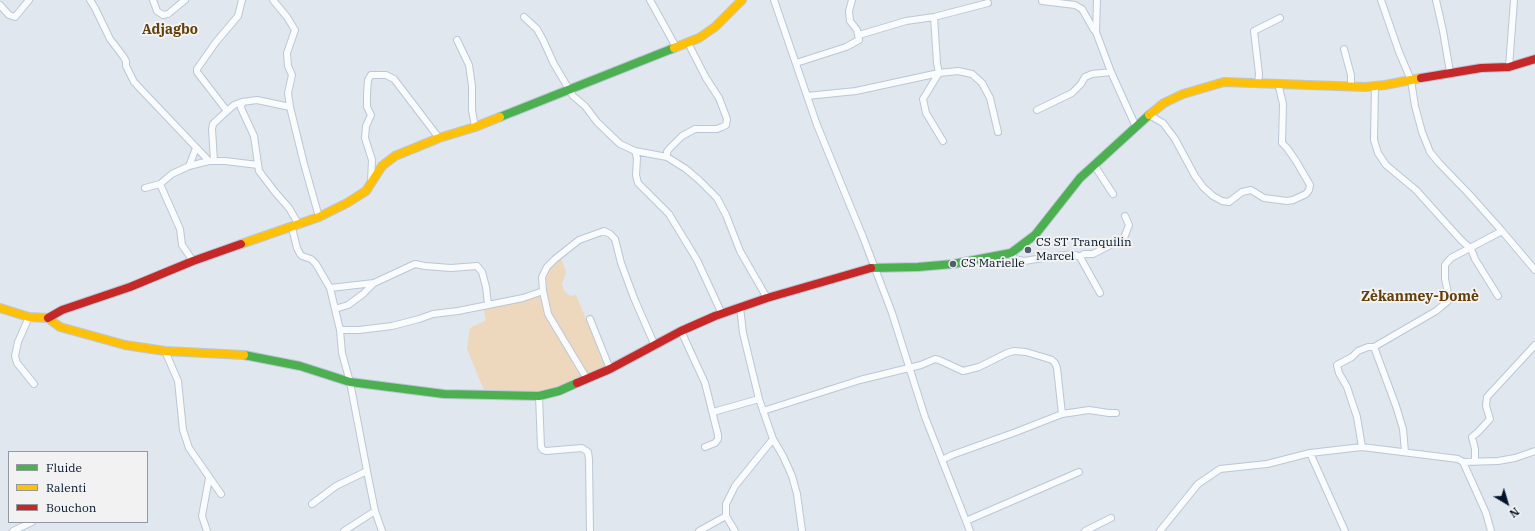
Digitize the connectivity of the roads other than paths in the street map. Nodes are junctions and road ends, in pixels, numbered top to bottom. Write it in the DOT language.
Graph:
graph roads {
  1 [pos="29,0"];
  2 [pos="90,0"];
  3 [pos="153,0"];
  4 [pos="185,0"];
  5 [pos="242,0"];
  6 [pos="273,0"];
  7 [pos="650,0"];
  8 [pos="742,0"];
  9 [pos="775,0"];
  10 [pos="852,0"];
  11 [pos="1042,0"];
  12 [pos="1097,0"];
  13 [pos="1381,0"];
  14 [pos="1436,0"];
  15 [pos="1514,0"];
  16 [pos="988,3"];
  17 [pos="0,5"];
  18 [pos="524,17"];
  19 [pos="934,17"];
  20 [pos="1280,18"];
  21 [pos="1096,32"];
  22 [pos="859,35"];
  23 [pos="457,40"];
  24 [pos="688,43"];
  25 [pos="676,47"];
  26 [pos="1344,49"];
  27 [pos="1535,59"];
  28 [pos="796,63"];
  29 [pos="1509,67"];
  30 [pos="1111,72"];
  31 [pos="1450,72"];
  32 [pos="939,73"];
  33 [pos="1411,80"];
  34 [pos="1278,83"];
  35 [pos="1258,84"];
  36 [pos="1350,86"];
  37 [pos="1375,86"];
  38 [pos="568,89"];
  39 [pos="807,96"];
  40 [pos="242,102"];
  41 [pos="290,107"];
  42 [pos="226,110"];
  43 [pos="1037,110"];
  44 [pos="1149,115"];
  45 [pos="475,127"];
  46 [pos="1136,127"];
  47 [pos="998,132"];
  48 [pos="439,138"];
  49 [pos="943,141"];
  50 [pos="196,148"];
  51 [pos="635,151"];
  52 [pos="666,157"];
  53 [pos="212,161"];
  54 [pos="258,165"];
  55 [pos="1094,165"];
  56 [pos="190,166"];
  57 [pos="371,182"];
  58 [pos="160,184"];
  59 [pos="146,188"];
  60 [pos="1113,194"];
  61 [pos="1125,216"];
  62 [pos="319,217"];
  63 [pos="296,226"];
  64 [pos="1502,231"];
  65 [pos="1471,248"];
  66 [pos="1011,253"];
  67 [pos="1080,257"];
  68 [pos="193,261"];
  69 [pos="874,267"];
  70 [pos="1535,270"];
  71 [pos="374,283"];
  72 [pos="330,288"];
  73 [pos="543,292"];
  74 [pos="1100,293"];
  75 [pos="1498,296"];
  76 [pos="766,298"];
  77 [pos="488,304"];
  78 [pos="0,308"];
  79 [pos="740,308"];
  80 [pos="335,309"];
  81 [pos="722,314"];
  82 [pos="29,317"];
  83 [pos="48,318"];
  84 [pos="590,319"];
  85 [pos="340,330"];
  86 [pos="681,331"];
  87 [pos="1535,345"];
  88 [pos="655,346"];
  89 [pos="1374,347"];
  90 [pos="165,351"];
  91 [pos="909,367"];
  92 [pos="610,369"];
  93 [pos="587,379"];
  94 [pos="350,382"];
  95 [pos="34,384"];
  96 [pos="539,396"];
  97 [pos="759,399"];
  98 [pos="763,411"];
  99 [pos="713,412"];
  100 [pos="1116,413"];
  101 [pos="1062,414"];
  102 [pos="773,439"];
  103 [pos="704,447"];
  104 [pos="1362,447"];
  105 [pos="1535,451"];
  106 [pos="1405,452"];
  107 [pos="1310,453"];
  108 [pos="942,460"];
  109 [pos="1463,462"];
  110 [pos="1475,462"];
  111 [pos="366,471"];
  112 [pos="1079,472"];
  113 [pos="209,478"];
  114 [pos="221,494"];
  115 [pos="312,504"];
  116 [pos="375,511"];
  117 [pos="726,516"];
  118 [pos="1111,518"];
  119 [pos="966,521"];
  120 [pos="30,523"];
  121 [pos="1166,528"];
  122 [pos="13,531"];
  123 [pos="207,531"];
  124 [pos="344,531"];
  125 [pos="382,531"];
  126 [pos="590,531"];
  127 [pos="698,531"];
  128 [pos="735,531"];
  129 [pos="802,531"];
  130 [pos="970,531"];
  131 [pos="1085,531"];
  132 [pos="1160,531"];
  133 [pos="1345,531"];
  134 [pos="1491,531"];
  1 -- 17 [label="street"];
  2 -- 50 [label="street"];
  3 -- 4 [label="street"];
  5 -- 42 [label="street"];
  6 -- 41 [label="street"];
  7 -- 25 [label="street"];
  8 -- 24 [label="street"];
  9 -- 28 [label="street"];
  10 -- 22 [label="street"];
  11 -- 21 [label="street"];
  12 -- 21 [label="street"];
  13 -- 33 [label="street"];
  14 -- 31 [label="street"];
  15 -- 29 [label="street"];
  16 -- 19 [label="street"];
  18 -- 38 [label="street"];
  19 -- 22 [label="street"];
  19 -- 32 [label="street"];
  20 -- 35 [label="street"];
  21 -- 30 [label="street"];
  22 -- 28 [label="street"];
  23 -- 45 [label="street"];
  24 -- 25 [label="street"];
  24 -- 52 [label="street"];
  25 -- 38 [label="street"];
  26 -- 36 [label="street"];
  27 -- 29 [label="street"];
  28 -- 39 [label="street"];
  29 -- 31 [label="street"];
  30 -- 43 [label="street"];
  30 -- 46 [label="street"];
  31 -- 33 [label="street"];
  32 -- 39 [label="street"];
  32 -- 47 [label="street"];
  32 -- 49 [label="street"];
  33 -- 37 [label="street"];
  33 -- 64 [label="street"];
  34 -- 35 [label="street"];
  34 -- 36 [label="street"];
  34 -- 44 [label="street"];
  35 -- 44 [label="street"];
  36 -- 37 [label="street"];
  37 -- 65 [label="street"];
  38 -- 45 [label="street"];
  38 -- 51 [label="street"];
  39 -- 69 [label="street"];
  40 -- 41 [label="street"];
  40 -- 42 [label="street"];
  40 -- 54 [label="street"];
  41 -- 62 [label="street"];
  42 -- 53 [label="street"];
  44 -- 46 [label="street"];
  45 -- 48 [label="street"];
  46 -- 55 [label="street"];
  48 -- 57 [label="street"];
  48 -- 57 [label="street"];
  50 -- 53 [label="street"];
  50 -- 56 [label="street"];
  51 -- 52 [label="street"];
  51 -- 81 [label="street"];
  52 -- 76 [label="street"];
  53 -- 54 [label="street"];
  53 -- 56 [label="street"];
  54 -- 63 [label="street"];
  55 -- 60 [label="street"];
  55 -- 66 [label="street"];
  56 -- 58 [label="street"];
  57 -- 62 [label="street"];
  58 -- 59 [label="street"];
  58 -- 68 [label="street"];
  61 -- 67 [label="street"];
  62 -- 63 [label="street"];
  63 -- 68 [label="street"];
  63 -- 72 [label="street"];
  64 -- 65 [label="street"];
  64 -- 70 [label="street"];
  65 -- 75 [label="street"];
  65 -- 89 [label="street"];
  66 -- 67 [label="street"];
  66 -- 69 [label="street"];
  67 -- 74 [label="street"];
  68 -- 83 [label="street"];
  69 -- 76 [label="street"];
  69 -- 91 [label="street"];
  71 -- 72 [label="street"];
  71 -- 77 [label="street"];
  71 -- 80 [label="street"];
  72 -- 80 [label="street"];
  73 -- 77 [label="street"];
  73 -- 88 [label="street"];
  73 -- 93 [label="street"];
  76 -- 79 [label="street"];
  77 -- 85 [label="street"];
  78 -- 82 [label="street"];
  79 -- 81 [label="street"];
  79 -- 97 [label="street"];
  80 -- 85 [label="street"];
  81 -- 86 [label="street"];
  82 -- 83 [label="street"];
  82 -- 95 [label="street"];
  83 -- 90 [label="street"];
  84 -- 92 [label="street"];
  85 -- 94 [label="street"];
  86 -- 88 [label="street"];
  86 -- 99 [label="street"];
  87 -- 110 [label="street"];
  88 -- 92 [label="street"];
  89 -- 104 [label="street"];
  89 -- 106 [label="street"];
  90 -- 94 [label="street"];
  90 -- 113 [label="street"];
  91 -- 98 [label="street"];
  91 -- 101 [label="street"];
  91 -- 108 [label="street"];
  92 -- 93 [label="street"];
  93 -- 96 [label="street"];
  94 -- 96 [label="street"];
  94 -- 111 [label="street"];
  96 -- 126 [label="street"];
  97 -- 98 [label="street"];
  97 -- 99 [label="street"];
  98 -- 102 [label="street"];
  99 -- 103 [label="street"];
  100 -- 101 [label="street"];
  101 -- 108 [label="street"];
  102 -- 117 [label="street"];
  102 -- 129 [label="street"];
  104 -- 106 [label="street"];
  104 -- 107 [label="street"];
  105 -- 110 [label="street"];
  106 -- 109 [label="street"];
  107 -- 121 [label="street"];
  107 -- 133 [label="street"];
  108 -- 119 [label="street"];
  109 -- 110 [label="street"];
  109 -- 134 [label="street"];
  111 -- 115 [label="street"];
  111 -- 116 [label="street"];
  112 -- 119 [label="street"];
  113 -- 114 [label="street"];
  113 -- 123 [label="street"];
  116 -- 124 [label="street"];
  116 -- 125 [label="street"];
  117 -- 127 [label="street"];
  117 -- 128 [label="street"];
  118 -- 131 [label="street"];
  119 -- 130 [label="street"];
  120 -- 122 [label="street"];
  121 -- 132 [label="street"];
}
